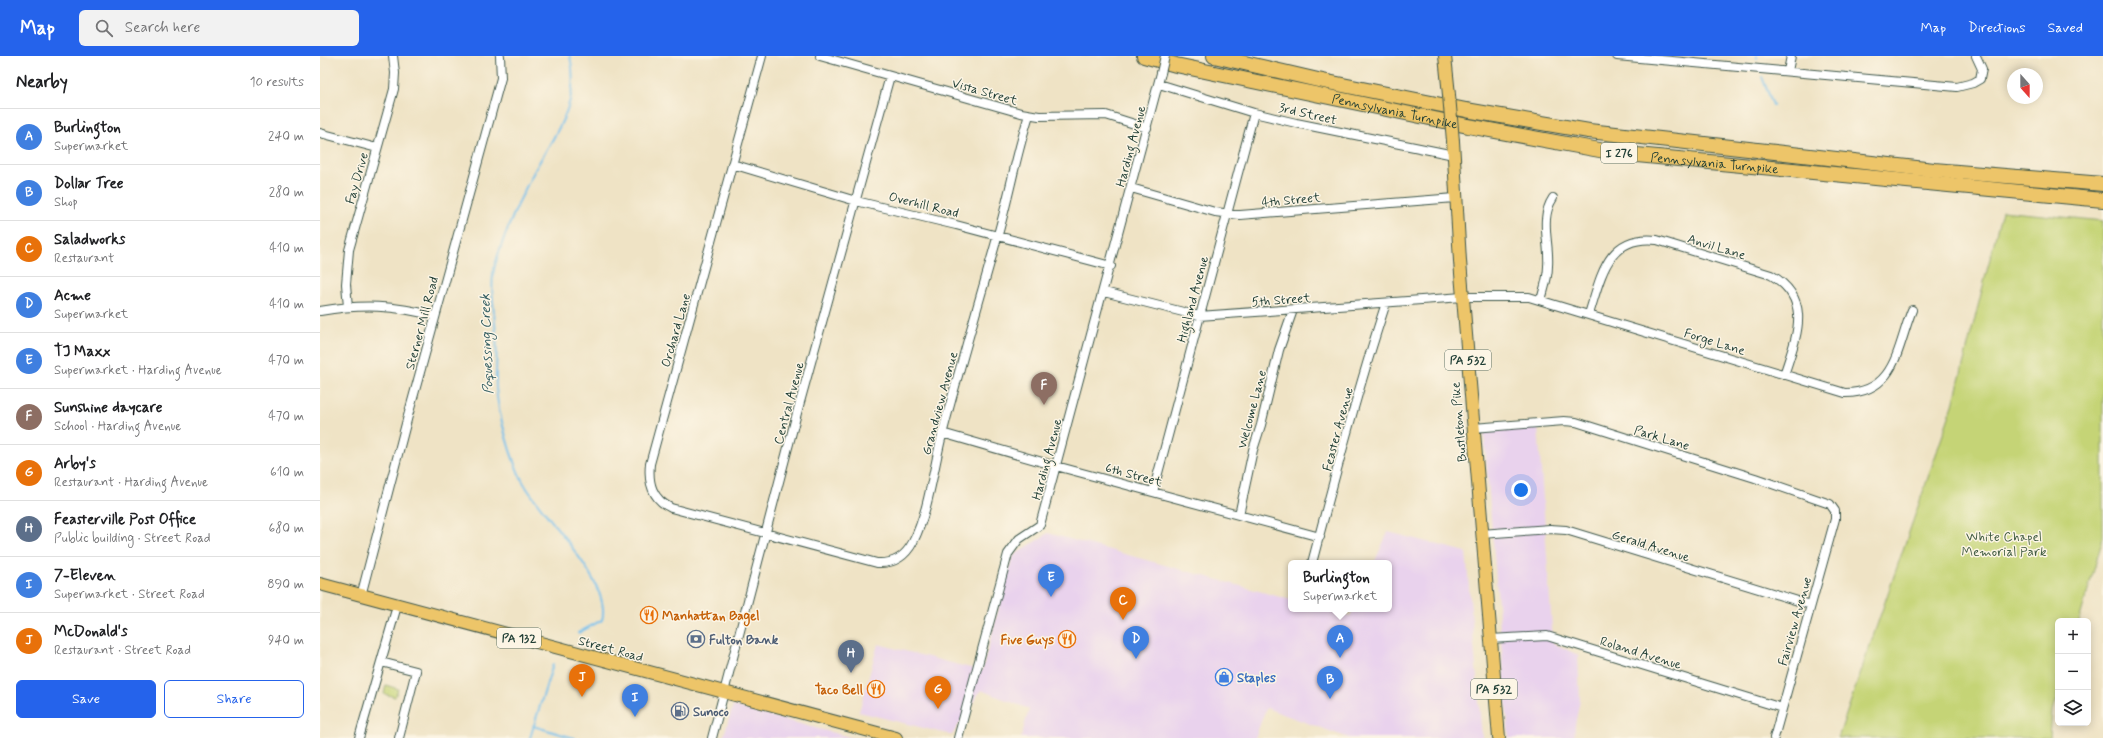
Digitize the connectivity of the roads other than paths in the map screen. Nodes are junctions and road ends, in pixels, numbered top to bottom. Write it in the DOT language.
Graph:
graph roads {
  1 [pos="393,56"];
  2 [pos="500,56"];
  3 [pos="762,56"];
  4 [pos="820,56"];
  5 [pos="1144,56"];
  6 [pos="1165,56"];
  7 [pos="1214,56"];
  8 [pos="1445,56"];
  9 [pos="1617,56"];
  10 [pos="1791,56"];
  11 [pos="1976,56"];
  12 [pos="1697,59"];
  13 [pos="1788,71"];
  14 [pos="890,76"];
  15 [pos="1159,84"];
  16 [pos="1254,113"];
  17 [pos="1029,115"];
  18 [pos="1147,128"];
  19 [pos="320,133"];
  20 [pos="377,148"];
  21 [pos="1454,155"];
  22 [pos="732,164"];
  23 [pos="2103,184"];
  24 [pos="1132,188"];
  25 [pos="1455,198"];
  26 [pos="1553,198"];
  27 [pos="856,200"];
  28 [pos="2103,200"];
  29 [pos="1227,214"];
  30 [pos="998,236"];
  31 [pos="1111,266"];
  32 [pos="1104,292"];
  33 [pos="1463,297"];
  34 [pos="1540,300"];
  35 [pos="1386,303"];
  36 [pos="348,307"];
  37 [pos="1293,310"];
  38 [pos="1912,310"];
  39 [pos="320,311"];
  40 [pos="1589,314"];
  41 [pos="436,316"];
  42 [pos="1199,316"];
  43 [pos="1784,374"];
  44 [pos="1473,428"];
  45 [pos="942,433"];
  46 [pos="1056,466"];
  47 [pos="1153,492"];
  48 [pos="1835,511"];
  49 [pos="1239,516"];
  50 [pos="766,533"];
  51 [pos="1481,534"];
  52 [pos="1320,537"];
  53 [pos="1313,560"];
  54 [pos="320,584"];
  55 [pos="361,596"];
  56 [pos="398,606"];
  57 [pos="1811,606"];
  58 [pos="1490,639"];
  59 [pos="381,662"];
  60 [pos="724,692"];
  61 [pos="1782,708"];
  62 [pos="359,738"];
  63 [pos="399,738"];
  64 [pos="712,738"];
  65 [pos="896,738"];
  66 [pos="958,738"];
  67 [pos="1499,738"];
  68 [pos="1774,738"];
  1 -- 20 [label="street, Fay Drive"];
  2 -- 41 [label="street, Sterner Mill Road"];
  3 -- 22 [label="street, Orchard Lane"];
  4 -- 14 [label="street, Vista Street"];
  5 -- 28 [label="highway, Pennsylvania Turnpike / I 276"];
  6 -- 15 [label="street, Harding Avenue, bridge"];
  7 -- 23 [label="highway, Pennsylvania Turnpike / I 276"];
  8 -- 21 [label="main road, Bustleton Pike / PA 532, bridge"];
  9 -- 12 [label="street"];
  10 -- 13 [label="street"];
  11 -- 13 [label="street"];
  12 -- 13 [label="street"];
  14 -- 17 [label="street, Vista Street"];
  14 -- 27 [label="street, Central Avenue"];
  15 -- 16 [label="street, 3rd Street"];
  15 -- 18 [label="street, Harding Avenue"];
  16 -- 21 [label="street, 3rd Street"];
  16 -- 29 [label="street, Highland Avenue"];
  17 -- 18 [label="street, Vista Street"];
  17 -- 30 [label="street, Grandview Avenue"];
  18 -- 24 [label="street, Harding Avenue"];
  19 -- 20 [label="street"];
  20 -- 36 [label="street, Fay Drive"];
  21 -- 25 [label="main road, Bustleton Pike / PA 532"];
  22 -- 27 [label="street, Overhill Road"];
  22 -- 50 [label="street, Orchard Lane"];
  24 -- 29 [label="street, 4th Street"];
  24 -- 31 [label="street, Harding Avenue"];
  25 -- 29 [label="street, 4th Street"];
  25 -- 33 [label="main road, Bustleton Pike / PA 532"];
  26 -- 34 [label="street"];
  27 -- 30 [label="street, Overhill Road"];
  27 -- 50 [label="street, Central Avenue"];
  29 -- 42 [label="street, Highland Avenue"];
  30 -- 31 [label="street, Overhill Road"];
  30 -- 45 [label="street, Grandview Avenue"];
  31 -- 32 [label="street, Harding Avenue"];
  32 -- 42 [label="street, 5th Street"];
  32 -- 46 [label="street, Harding Avenue"];
  33 -- 34 [label="street, Forge Lane"];
  33 -- 35 [label="street, 5th Street"];
  33 -- 44 [label="main road, Bustleton Pike / PA 532"];
  34 -- 40 [label="street, Forge Lane"];
  35 -- 37 [label="street, 5th Street"];
  35 -- 52 [label="street, Feaster Avenue"];
  36 -- 39 [label="street"];
  36 -- 41 [label="street"];
  37 -- 42 [label="street, 5th Street"];
  37 -- 49 [label="street, Welcome Lane"];
  38 -- 43 [label="street, Forge Lane"];
  40 -- 43 [label="street, Forge Lane"];
  40 -- 43 [label="street, Anvil Lane"];
  41 -- 55 [label="street, Sterner Mill Road"];
  42 -- 47 [label="street, Highland Avenue"];
  44 -- 48 [label="street, Park Lane"];
  44 -- 51 [label="main road, Bustleton Pike / PA 532"];
  45 -- 46 [label="street, 6th Street"];
  45 -- 50 [label="street, Grandview Avenue"];
  46 -- 47 [label="street, 6th Street"];
  46 -- 66 [label="street, Harding Avenue"];
  47 -- 49 [label="street, 6th Street"];
  48 -- 57 [label="street, Fairview Avenue"];
  49 -- 52 [label="street, 6th Street"];
  50 -- 60 [label="street, Central Avenue"];
  51 -- 57 [label="street, Gerald Avenue"];
  51 -- 58 [label="main road, Bustleton Pike / PA 532"];
  52 -- 53 [label="street, Feaster Avenue"];
  54 -- 55 [label="main road, Street Road / PA 132"];
  55 -- 56 [label="main road, Street Road / PA 132"];
  56 -- 59 [label="street"];
  56 -- 60 [label="main road, Street Road / PA 132"];
  57 -- 61 [label="street, Fairview Avenue"];
  58 -- 61 [label="street, Roland Avenue"];
  58 -- 67 [label="main road, Bustleton Pike / PA 532"];
  59 -- 62 [label="street"];
  59 -- 63 [label="street"];
  60 -- 64 [label="street, Central Avenue"];
  60 -- 65 [label="main road, Street Road / PA 132"];
  61 -- 68 [label="street, Fairview Avenue"];
}
